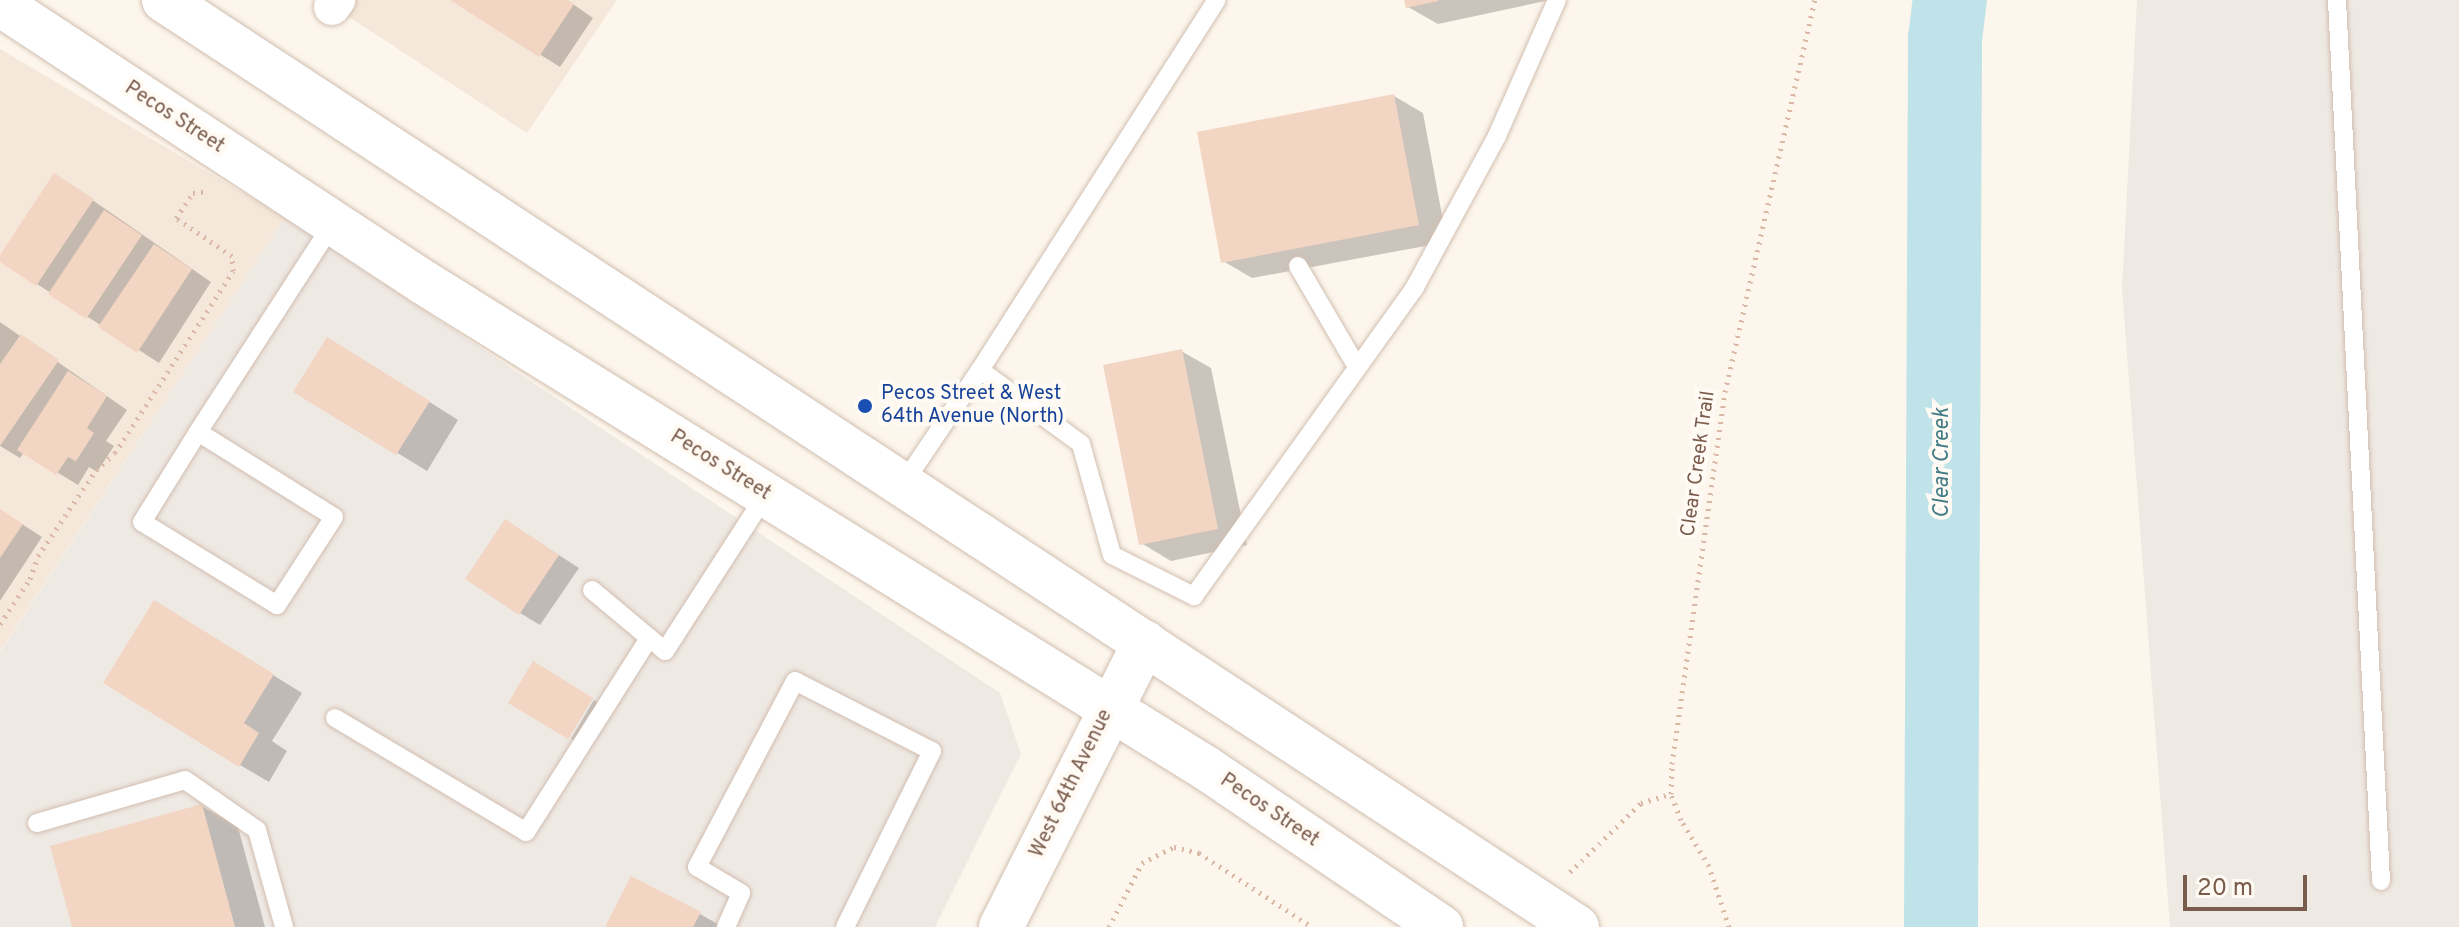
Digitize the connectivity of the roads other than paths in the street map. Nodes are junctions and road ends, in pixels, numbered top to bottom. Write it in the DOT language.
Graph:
graph roads {
  1 [pos="164,0"];
  2 [pos="1217,0"];
  3 [pos="1557,0"];
  4 [pos="2337,0"];
  5 [pos="0,4"];
  6 [pos="333,223"];
  7 [pos="1298,266"];
  8 [pos="1357,367"];
  9 [pos="980,370"];
  10 [pos="198,432"];
  11 [pos="903,485"];
  12 [pos="766,494"];
  13 [pos="592,590"];
  14 [pos="649,638"];
  15 [pos="1145,642"];
  16 [pos="1109,707"];
  17 [pos="335,718"];
  18 [pos="37,823"];
  19 [pos="2381,881"];
  20 [pos="284,927"];
  21 [pos="726,927"];
  22 [pos="845,927"];
  23 [pos="1001,927"];
  24 [pos="1441,927"];
  25 [pos="1577,927"];
  1 -- 11 [label="main road"];
  2 -- 9 [label="lane"];
  3 -- 8 [label="lane"];
  4 -- 19 [label="lane"];
  5 -- 6 [label="main road, Pecos Street"];
  6 -- 10 [label="lane"];
  6 -- 12 [label="main road, Pecos Street"];
  7 -- 8 [label="lane"];
  8 -- 9 [label="lane"];
  9 -- 11 [label="lane"];
  10 -- 10 [label="lane"];
  11 -- 15 [label="main road"];
  12 -- 14 [label="lane"];
  12 -- 16 [label="main road, Pecos Street"];
  13 -- 14 [label="lane"];
  14 -- 17 [label="lane"];
  15 -- 16 [label="main road, West 64th Avenue"];
  15 -- 25 [label="main road"];
  16 -- 23 [label="main road, West 64th Avenue"];
  16 -- 24 [label="main road, Pecos Street"];
  18 -- 20 [label="lane"];
  21 -- 22 [label="lane"];
}
